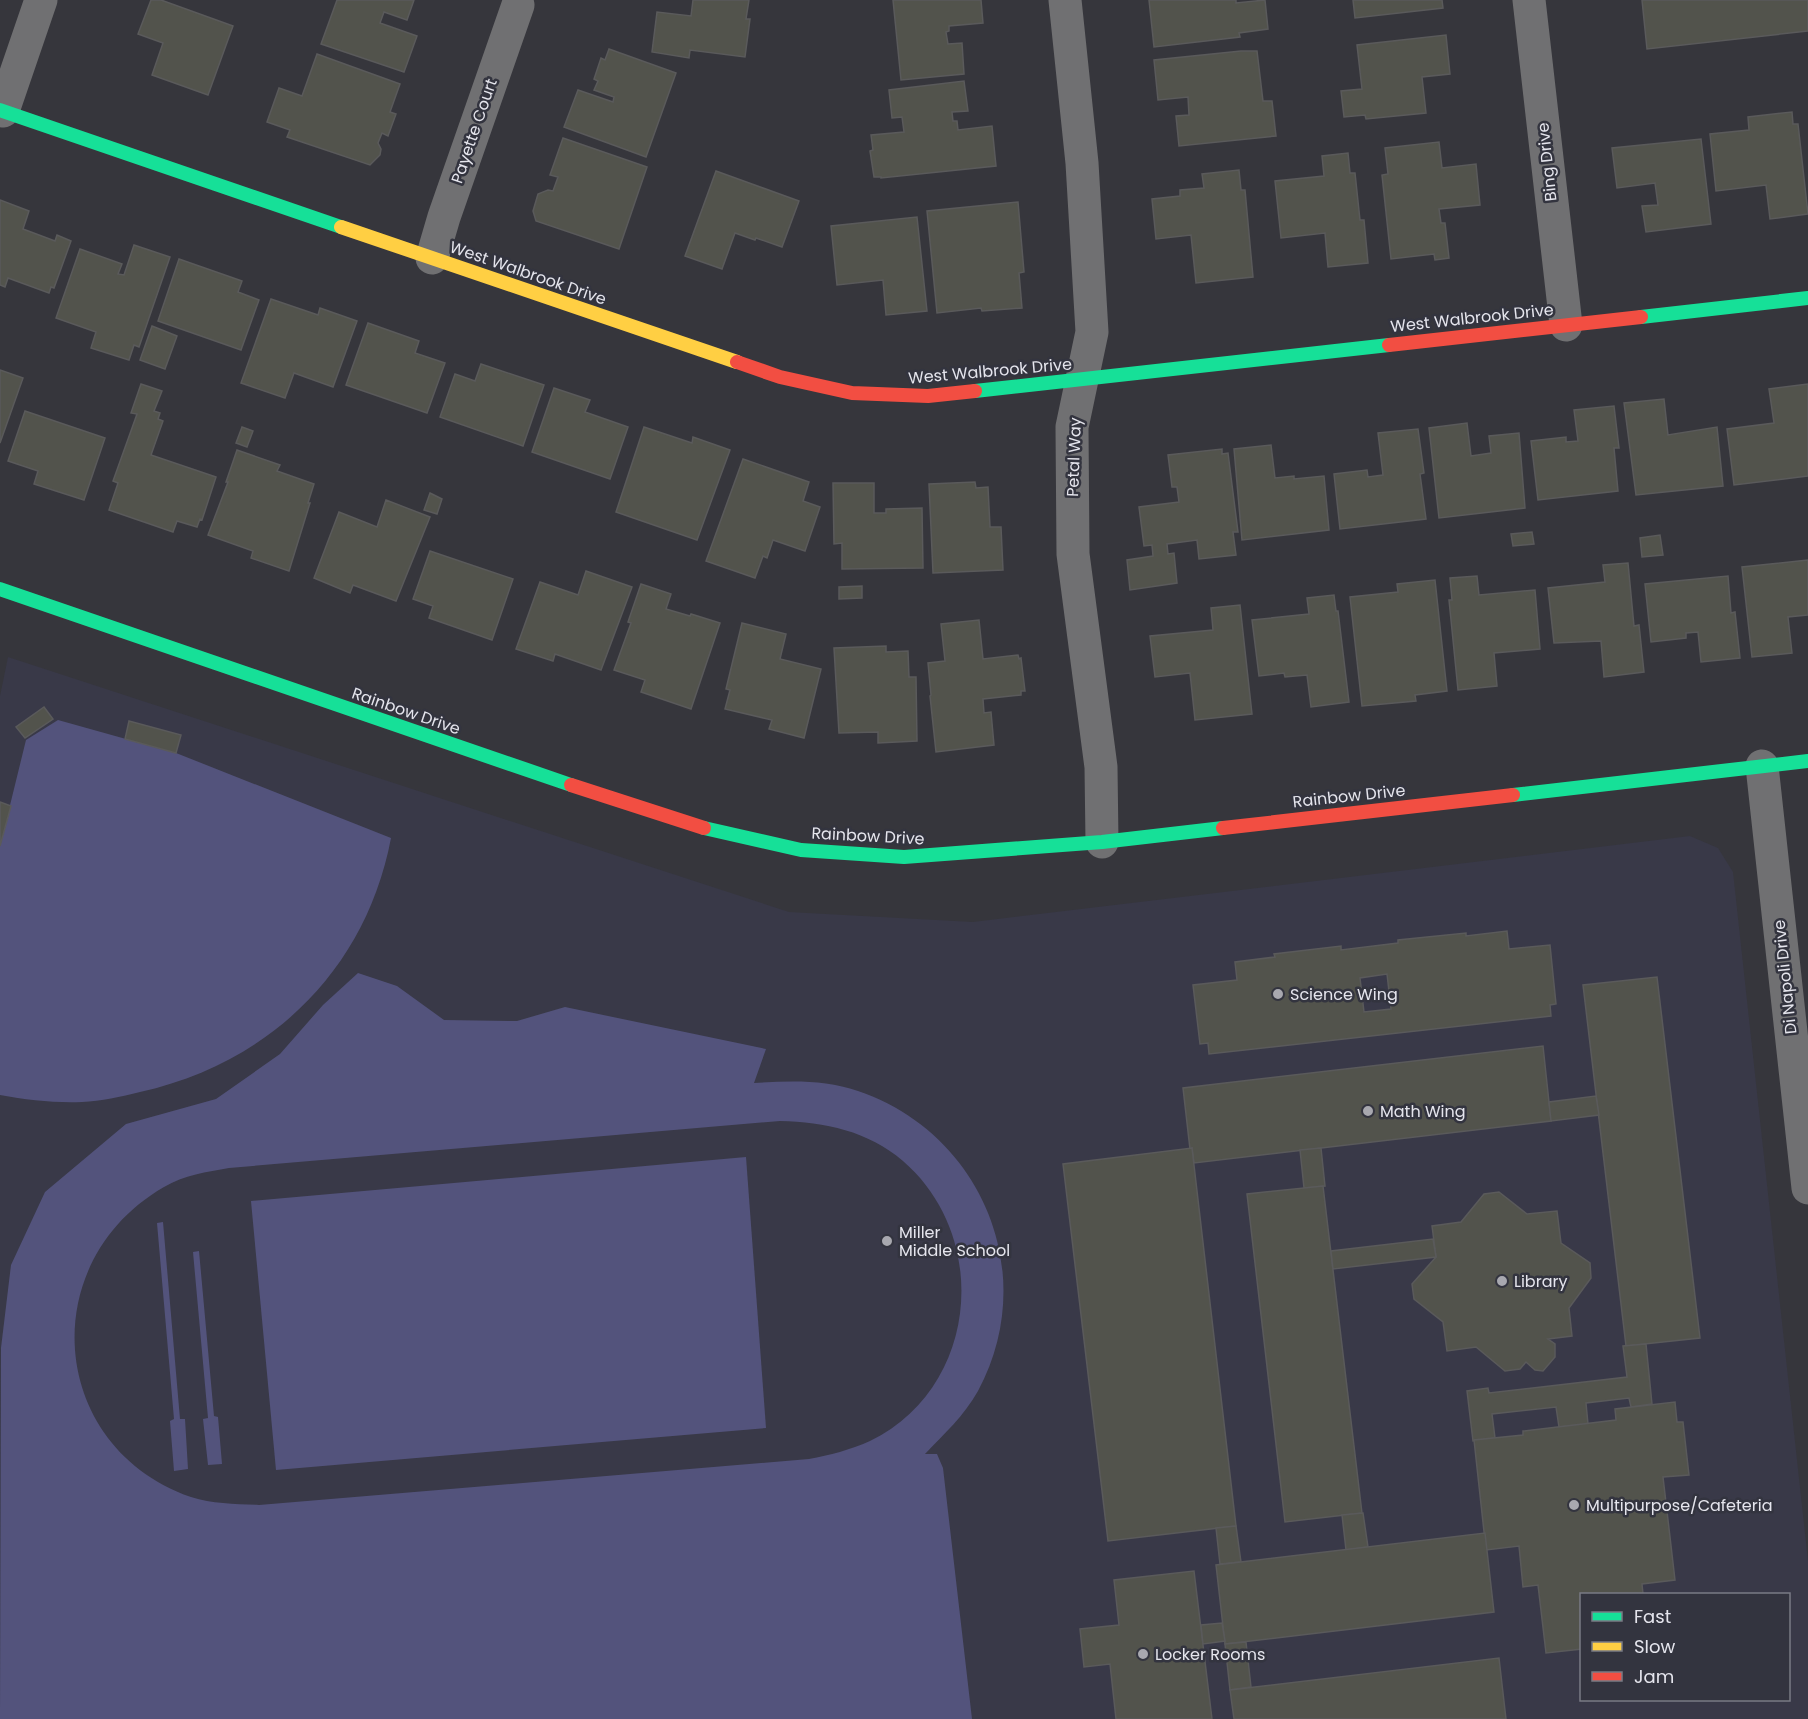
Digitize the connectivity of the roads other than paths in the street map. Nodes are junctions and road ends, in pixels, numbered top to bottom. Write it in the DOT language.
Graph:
graph roads {
  1 [pos="41,0"];
  2 [pos="1065,0"];
  3 [pos="1529,0"];
  4 [pos="518,5"];
  5 [pos="1,111"];
  6 [pos="432,258"];
  7 [pos="1808,298"];
  8 [pos="1566,324"];
  9 [pos="1081,380"];
  10 [pos="0,589"];
  11 [pos="1808,761"];
  12 [pos="1761,766"];
  13 [pos="1102,842"];
  14 [pos="1808,1188"];
  1 -- 5 [label="street"];
  2 -- 9 [label="street, Petal Way"];
  3 -- 8 [label="street, Bing Drive"];
  4 -- 6 [label="street, Payette Court"];
  5 -- 6 [label="street, West Walbrook Drive"];
  6 -- 9 [label="street, West Walbrook Drive"];
  7 -- 8 [label="street, West Walbrook Drive"];
  8 -- 9 [label="street, West Walbrook Drive"];
  9 -- 13 [label="street, Petal Way"];
  10 -- 13 [label="street, Rainbow Drive"];
  11 -- 12 [label="street, Rainbow Drive"];
  12 -- 13 [label="street, Rainbow Drive"];
  12 -- 14 [label="street, Di Napoli Drive"];
}
